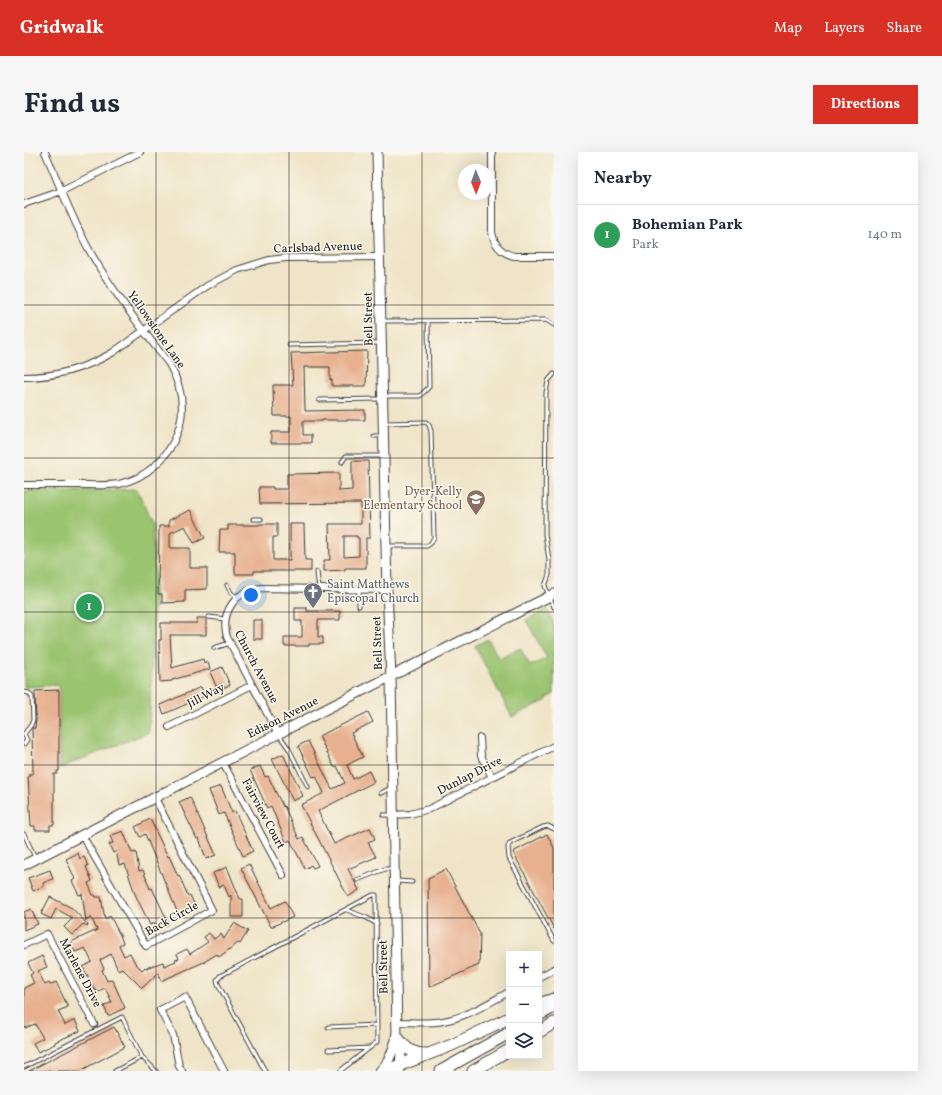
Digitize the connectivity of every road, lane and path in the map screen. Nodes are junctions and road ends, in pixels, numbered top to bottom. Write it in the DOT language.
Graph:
graph roads {
  1 [pos="45,152"];
  2 [pos="140,152"];
  3 [pos="377,152"];
  4 [pos="492,152"];
  5 [pos="62,191"];
  6 [pos="24,204"];
  7 [pos="380,256"];
  8 [pos="554,256"];
  9 [pos="381,321"];
  10 [pos="428,321"];
  11 [pos="554,324"];
  12 [pos="144,331"];
  13 [pos="382,343"];
  14 [pos="289,345"];
  15 [pos="554,374"];
  16 [pos="24,377"];
  17 [pos="383,397"];
  18 [pos="319,400"];
  19 [pos="384,423"];
  20 [pos="384,456"];
  21 [pos="342,462"];
  22 [pos="24,485"];
  23 [pos="253,519"];
  24 [pos="261,519"];
  25 [pos="386,546"];
  26 [pos="318,572"];
  27 [pos="227,585"];
  28 [pos="319,589"];
  29 [pos="359,589"];
  30 [pos="388,590"];
  31 [pos="552,595"];
  32 [pos="237,597"];
  33 [pos="359,606"];
  34 [pos="554,607"];
  35 [pos="209,617"];
  36 [pos="225,620"];
  37 [pos="230,644"];
  38 [pos="214,648"];
  39 [pos="391,677"];
  40 [pos="252,685"];
  41 [pos="24,692"];
  42 [pos="169,727"];
  43 [pos="24,734"];
  44 [pos="278,734"];
  45 [pos="480,738"];
  46 [pos="24,744"];
  47 [pos="554,746"];
  48 [pos="224,763"];
  49 [pos="492,777"];
  50 [pos="308,786"];
  51 [pos="393,787"];
  52 [pos="381,793"];
  53 [pos="155,798"];
  54 [pos="383,815"];
  55 [pos="393,815"];
  56 [pos="554,829"];
  57 [pos="24,834"];
  58 [pos="82,834"];
  59 [pos="36,859"];
  60 [pos="24,865"];
  61 [pos="394,869"];
  62 [pos="282,875"];
  63 [pos="357,880"];
  64 [pos="394,881"];
  65 [pos="412,882"];
  66 [pos="347,910"];
  67 [pos="377,924"];
  68 [pos="554,941"];
  69 [pos="24,945"];
  70 [pos="554,969"];
  71 [pos="542,975"];
  72 [pos="506,994"];
  73 [pos="554,999"];
  74 [pos="542,1003"];
  75 [pos="554,1007"];
  76 [pos="542,1014"];
  77 [pos="506,1019"];
  78 [pos="397,1022"];
  79 [pos="554,1023"];
  80 [pos="94,1024"];
  81 [pos="377,1025"];
  82 [pos="328,1027"];
  83 [pos="542,1030"];
  84 [pos="506,1035"];
  85 [pos="397,1037"];
  86 [pos="370,1048"];
  87 [pos="328,1050"];
  88 [pos="506,1052"];
  89 [pos="429,1054"];
  90 [pos="142,1058"];
  91 [pos="24,1067"];
  92 [pos="400,1068"];
  93 [pos="115,1071"];
  94 [pos="156,1071"];
  95 [pos="182,1071"];
  96 [pos="224,1071"];
  97 [pos="265,1071"];
  98 [pos="340,1071"];
  99 [pos="380,1071"];
  100 [pos="385,1071"];
  101 [pos="441,1071"];
  102 [pos="473,1071"];
  1 -- 5 [label="street, Yellowstone Lane"];
  2 -- 5 [label="street"];
  3 -- 7 [label="street, Bell Street"];
  4 -- 8 [label="street"];
  5 -- 6 [label="street"];
  5 -- 12 [label="street, Yellowstone Lane"];
  7 -- 9 [label="street, Bell Street"];
  7 -- 12 [label="street, Carlsbad Avenue"];
  9 -- 10 [label="lane"];
  9 -- 13 [label="street, Bell Street"];
  10 -- 11 [label="lane"];
  10 -- 17 [label="lane"];
  12 -- 16 [label="street, Carlsbad Avenue"];
  12 -- 22 [label="street, Yellowstone Lane"];
  13 -- 14 [label="lane"];
  13 -- 17 [label="street, Bell Street"];
  15 -- 31 [label="lane"];
  17 -- 18 [label="lane"];
  17 -- 19 [label="street, Bell Street"];
  19 -- 20 [label="street, Bell Street"];
  19 -- 25 [label="lane"];
  20 -- 21 [label="lane"];
  20 -- 25 [label="street, Bell Street"];
  23 -- 24 [label="lane"];
  25 -- 30 [label="street, Bell Street"];
  26 -- 28 [label="lane"];
  27 -- 32 [label="lane"];
  28 -- 29 [label="street"];
  28 -- 32 [label="street"];
  29 -- 30 [label="street"];
  29 -- 33 [label="lane"];
  30 -- 39 [label="street, Bell Street"];
  31 -- 34 [label="lane"];
  31 -- 39 [label="street, Edison Avenue"];
  32 -- 36 [label="street, Church Avenue"];
  35 -- 36 [label="lane"];
  36 -- 37 [label="street, Church Avenue"];
  37 -- 38 [label="lane"];
  37 -- 40 [label="street, Church Avenue"];
  39 -- 44 [label="street, Edison Avenue"];
  39 -- 51 [label="street, Bell Street"];
  40 -- 42 [label="street, Jill Way"];
  40 -- 44 [label="street, Church Avenue"];
  41 -- 43 [label="lane"];
  43 -- 46 [label="lane"];
  44 -- 48 [label="street, Edison Avenue"];
  44 -- 50 [label="lane"];
  45 -- 49 [label="street"];
  47 -- 49 [label="street, Dunlap Drive"];
  48 -- 53 [label="street, Edison Avenue"];
  48 -- 62 [label="street, Fairview Court"];
  49 -- 55 [label="street, Dunlap Drive"];
  51 -- 52 [label="lane"];
  51 -- 55 [label="street, Bell Street"];
  53 -- 58 [label="street, Edison Avenue"];
  53 -- 58 [label="street, Back Circle"];
  54 -- 55 [label="lane"];
  55 -- 61 [label="street, Bell Street"];
  56 -- 68 [label="lane"];
  57 -- 59 [label="lane"];
  58 -- 59 [label="street, Edison Avenue"];
  59 -- 60 [label="street, Edison Avenue"];
  61 -- 63 [label="lane"];
  61 -- 64 [label="street, Bell Street"];
  64 -- 65 [label="lane"];
  64 -- 78 [label="street, Bell Street"];
  66 -- 67 [label="lane"];
  66 -- 67 [label="lane"];
  66 -- 97 [label="lane"];
  67 -- 81 [label="lane"];
  69 -- 80 [label="street, Marlene Drive"];
  70 -- 71 [label="street"];
  72 -- 78 [label="street"];
  73 -- 74 [label="highway"];
  75 -- 76 [label="highway"];
  77 -- 89 [label="highway"];
  78 -- 85 [label="street, Bell Street"];
  79 -- 83 [label="highway"];
  81 -- 82 [label="lane"];
  81 -- 86 [label="lane"];
  84 -- 101 [label="highway"];
  85 -- 89 [label="highway"];
  85 -- 92 [label="street, Bell Street"];
  85 -- 99 [label="street, Bell Street"];
  86 -- 87 [label="lane"];
  86 -- 98 [label="lane"];
  88 -- 102 [label="highway"];
  89 -- 92 [label="highway"];
  90 -- 91 [label="lane"];
  90 -- 93 [label="lane"];
  90 -- 94 [label="lane"];
  92 -- 100 [label="highway"];
  95 -- 96 [label="street"];
}
